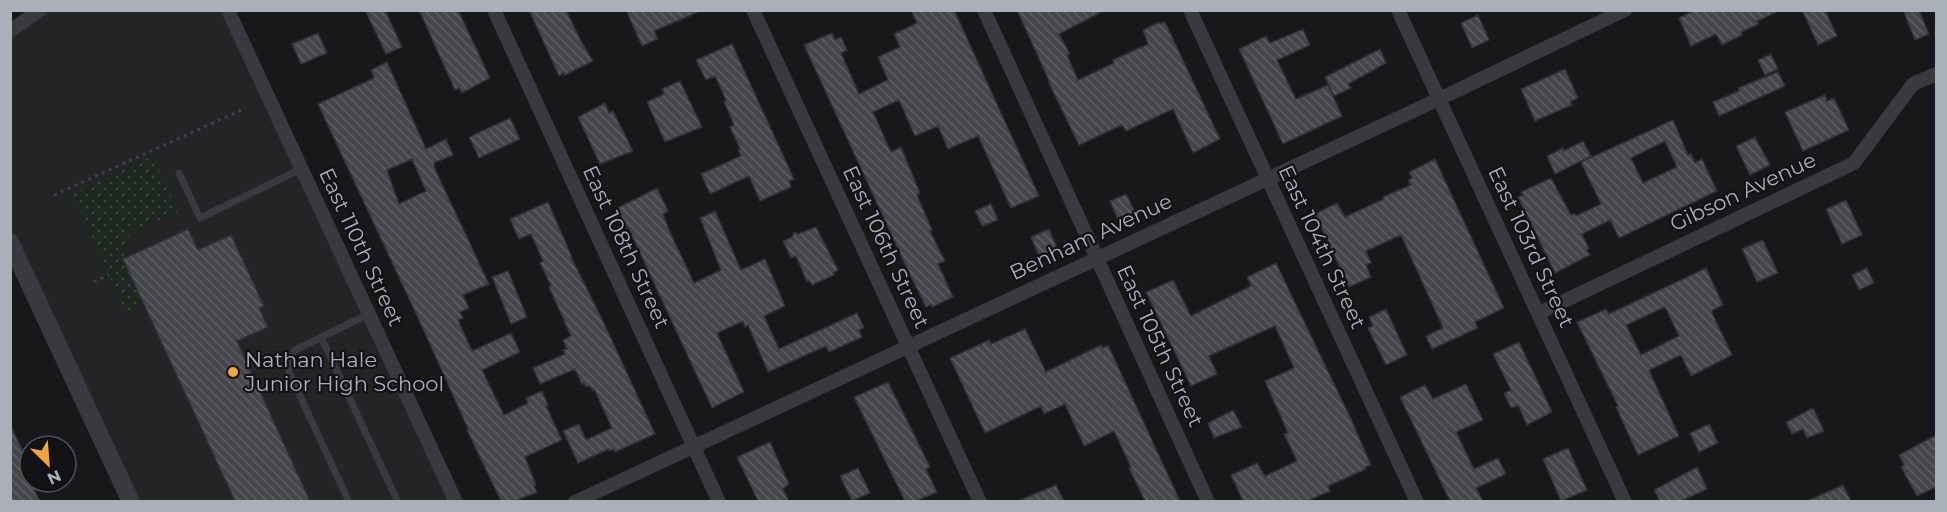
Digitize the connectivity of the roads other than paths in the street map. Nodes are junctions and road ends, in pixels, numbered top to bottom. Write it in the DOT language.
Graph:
graph roads {
  1 [pos="40,10"];
  2 [pos="228,10"];
  3 [pos="494,10"];
  4 [pos="753,10"];
  5 [pos="984,10"];
  6 [pos="1190,10"];
  7 [pos="1398,10"];
  8 [pos="1625,10"];
  9 [pos="10,31"];
  10 [pos="1936,74"];
  11 [pos="1439,99"];
  12 [pos="301,169"];
  13 [pos="179,172"];
  14 [pos="1267,178"];
  15 [pos="10,242"];
  16 [pos="1097,258"];
  17 [pos="1539,313"];
  18 [pos="369,314"];
  19 [pos="321,337"];
  20 [pos="909,346"];
  21 [pos="693,446"];
  22 [pos="131,501"];
  23 [pos="349,501"];
  24 [pos="398,501"];
  25 [pos="456,501"];
  26 [pos="575,501"];
  27 [pos="719,501"];
  28 [pos="980,501"];
  29 [pos="1208,501"];
  30 [pos="1417,501"];
  31 [pos="1625,501"];
  1 -- 9 [label="street"];
  2 -- 12 [label="street, East 110th Street"];
  3 -- 21 [label="street, East 108th Street"];
  4 -- 20 [label="street, East 106th Street"];
  5 -- 16 [label="street, East 105th Street"];
  6 -- 14 [label="street, East 104th Street"];
  7 -- 11 [label="street, East 103rd Street"];
  8 -- 11 [label="street, Benham Avenue"];
  10 -- 17 [label="street, Gibson Avenue"];
  11 -- 14 [label="street, Benham Avenue"];
  11 -- 17 [label="street, East 103rd Street"];
  12 -- 13 [label="lane"];
  12 -- 18 [label="street, East 110th Street"];
  14 -- 16 [label="street, Benham Avenue"];
  14 -- 30 [label="street, East 104th Street"];
  15 -- 22 [label="street"];
  16 -- 20 [label="street, Benham Avenue"];
  16 -- 29 [label="street, East 105th Street"];
  17 -- 31 [label="street, East 103rd Street"];
  18 -- 19 [label="lane"];
  18 -- 25 [label="street, East 110th Street"];
  19 -- 23 [label="lane"];
  19 -- 24 [label="lane"];
  20 -- 21 [label="street, Benham Avenue"];
  20 -- 28 [label="street, East 106th Street"];
  21 -- 26 [label="street, Benham Avenue"];
  21 -- 27 [label="street, East 108th Street"];
}
